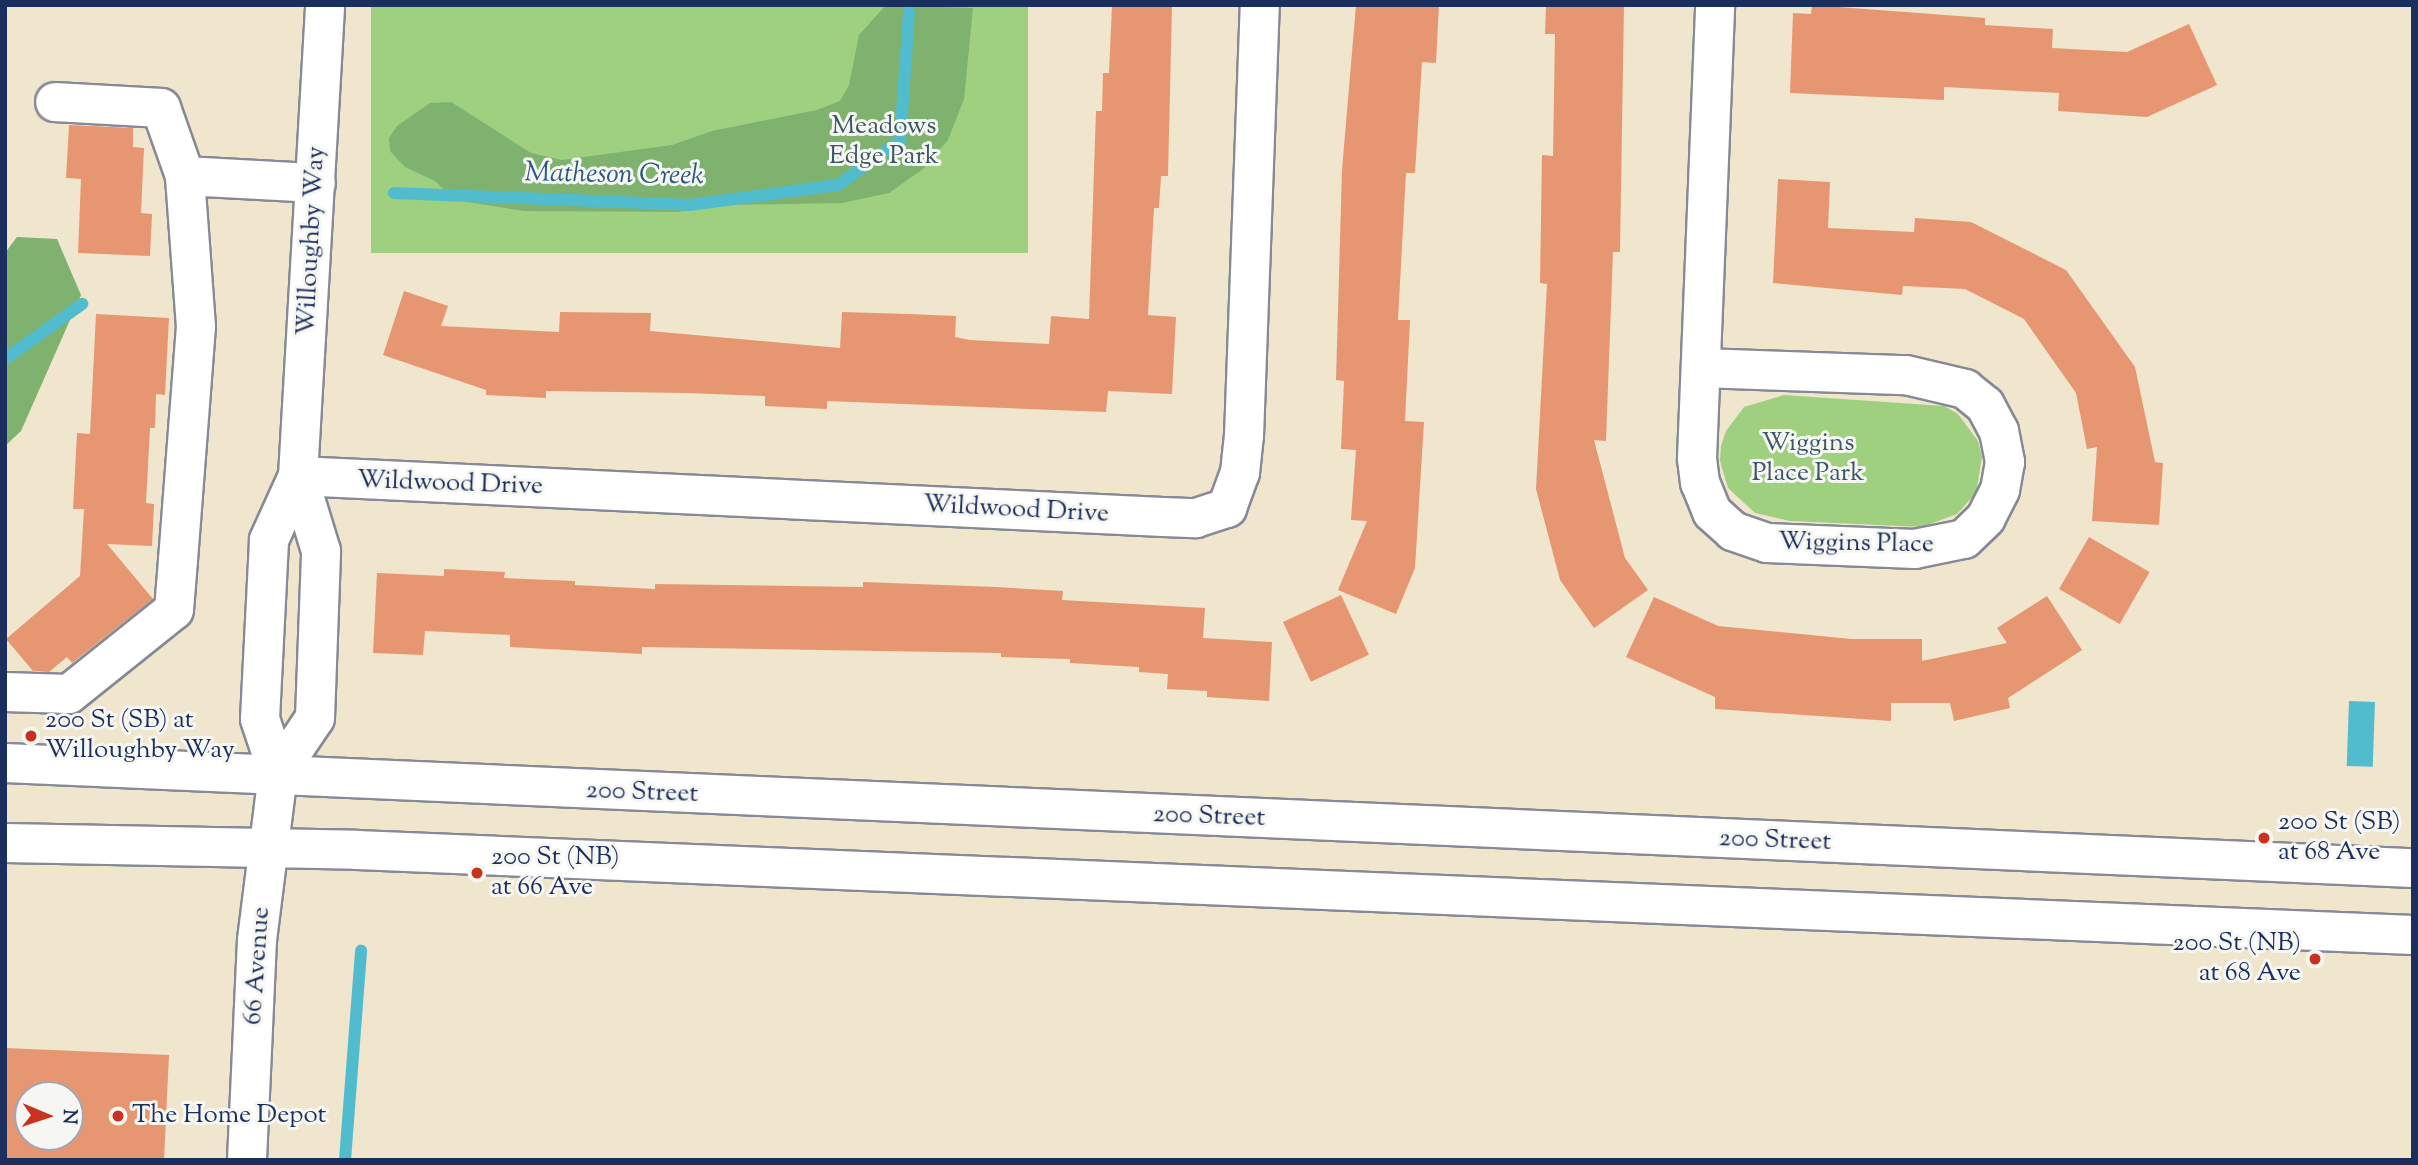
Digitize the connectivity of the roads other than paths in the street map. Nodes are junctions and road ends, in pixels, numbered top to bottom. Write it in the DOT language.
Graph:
graph roads {
  1 [pos="325,5"];
  2 [pos="1260,5"];
  3 [pos="1715,5"];
  4 [pos="55,102"];
  5 [pos="185,176"];
  6 [pos="316,183"];
  7 [pos="1701,368"];
  8 [pos="298,476"];
  9 [pos="5,692"];
  10 [pos="5,763"];
  11 [pos="278,774"];
  12 [pos="5,843"];
  13 [pos="270,848"];
  14 [pos="2413,868"];
  15 [pos="2413,935"];
  16 [pos="247,1160"];
  1 -- 6 [label="main road, Willoughby Way"];
  2 -- 8 [label="main road, Wildwood Drive"];
  3 -- 7 [label="main road, Wiggins Place"];
  4 -- 5 [label="main road"];
  5 -- 6 [label="main road"];
  5 -- 9 [label="main road"];
  6 -- 8 [label="main road, Willoughby Way"];
  7 -- 7 [label="main road, Wiggins Place"];
  8 -- 11 [label="main road, Willoughby Way"];
  8 -- 11 [label="main road, Willoughby Way"];
  10 -- 11 [label="main road, 200 Street"];
  11 -- 13 [label="main road, 66 Avenue"];
  11 -- 14 [label="main road, 200 Street"];
  12 -- 13 [label="main road"];
  13 -- 15 [label="main road"];
  13 -- 16 [label="main road, 66 Avenue"];
}
